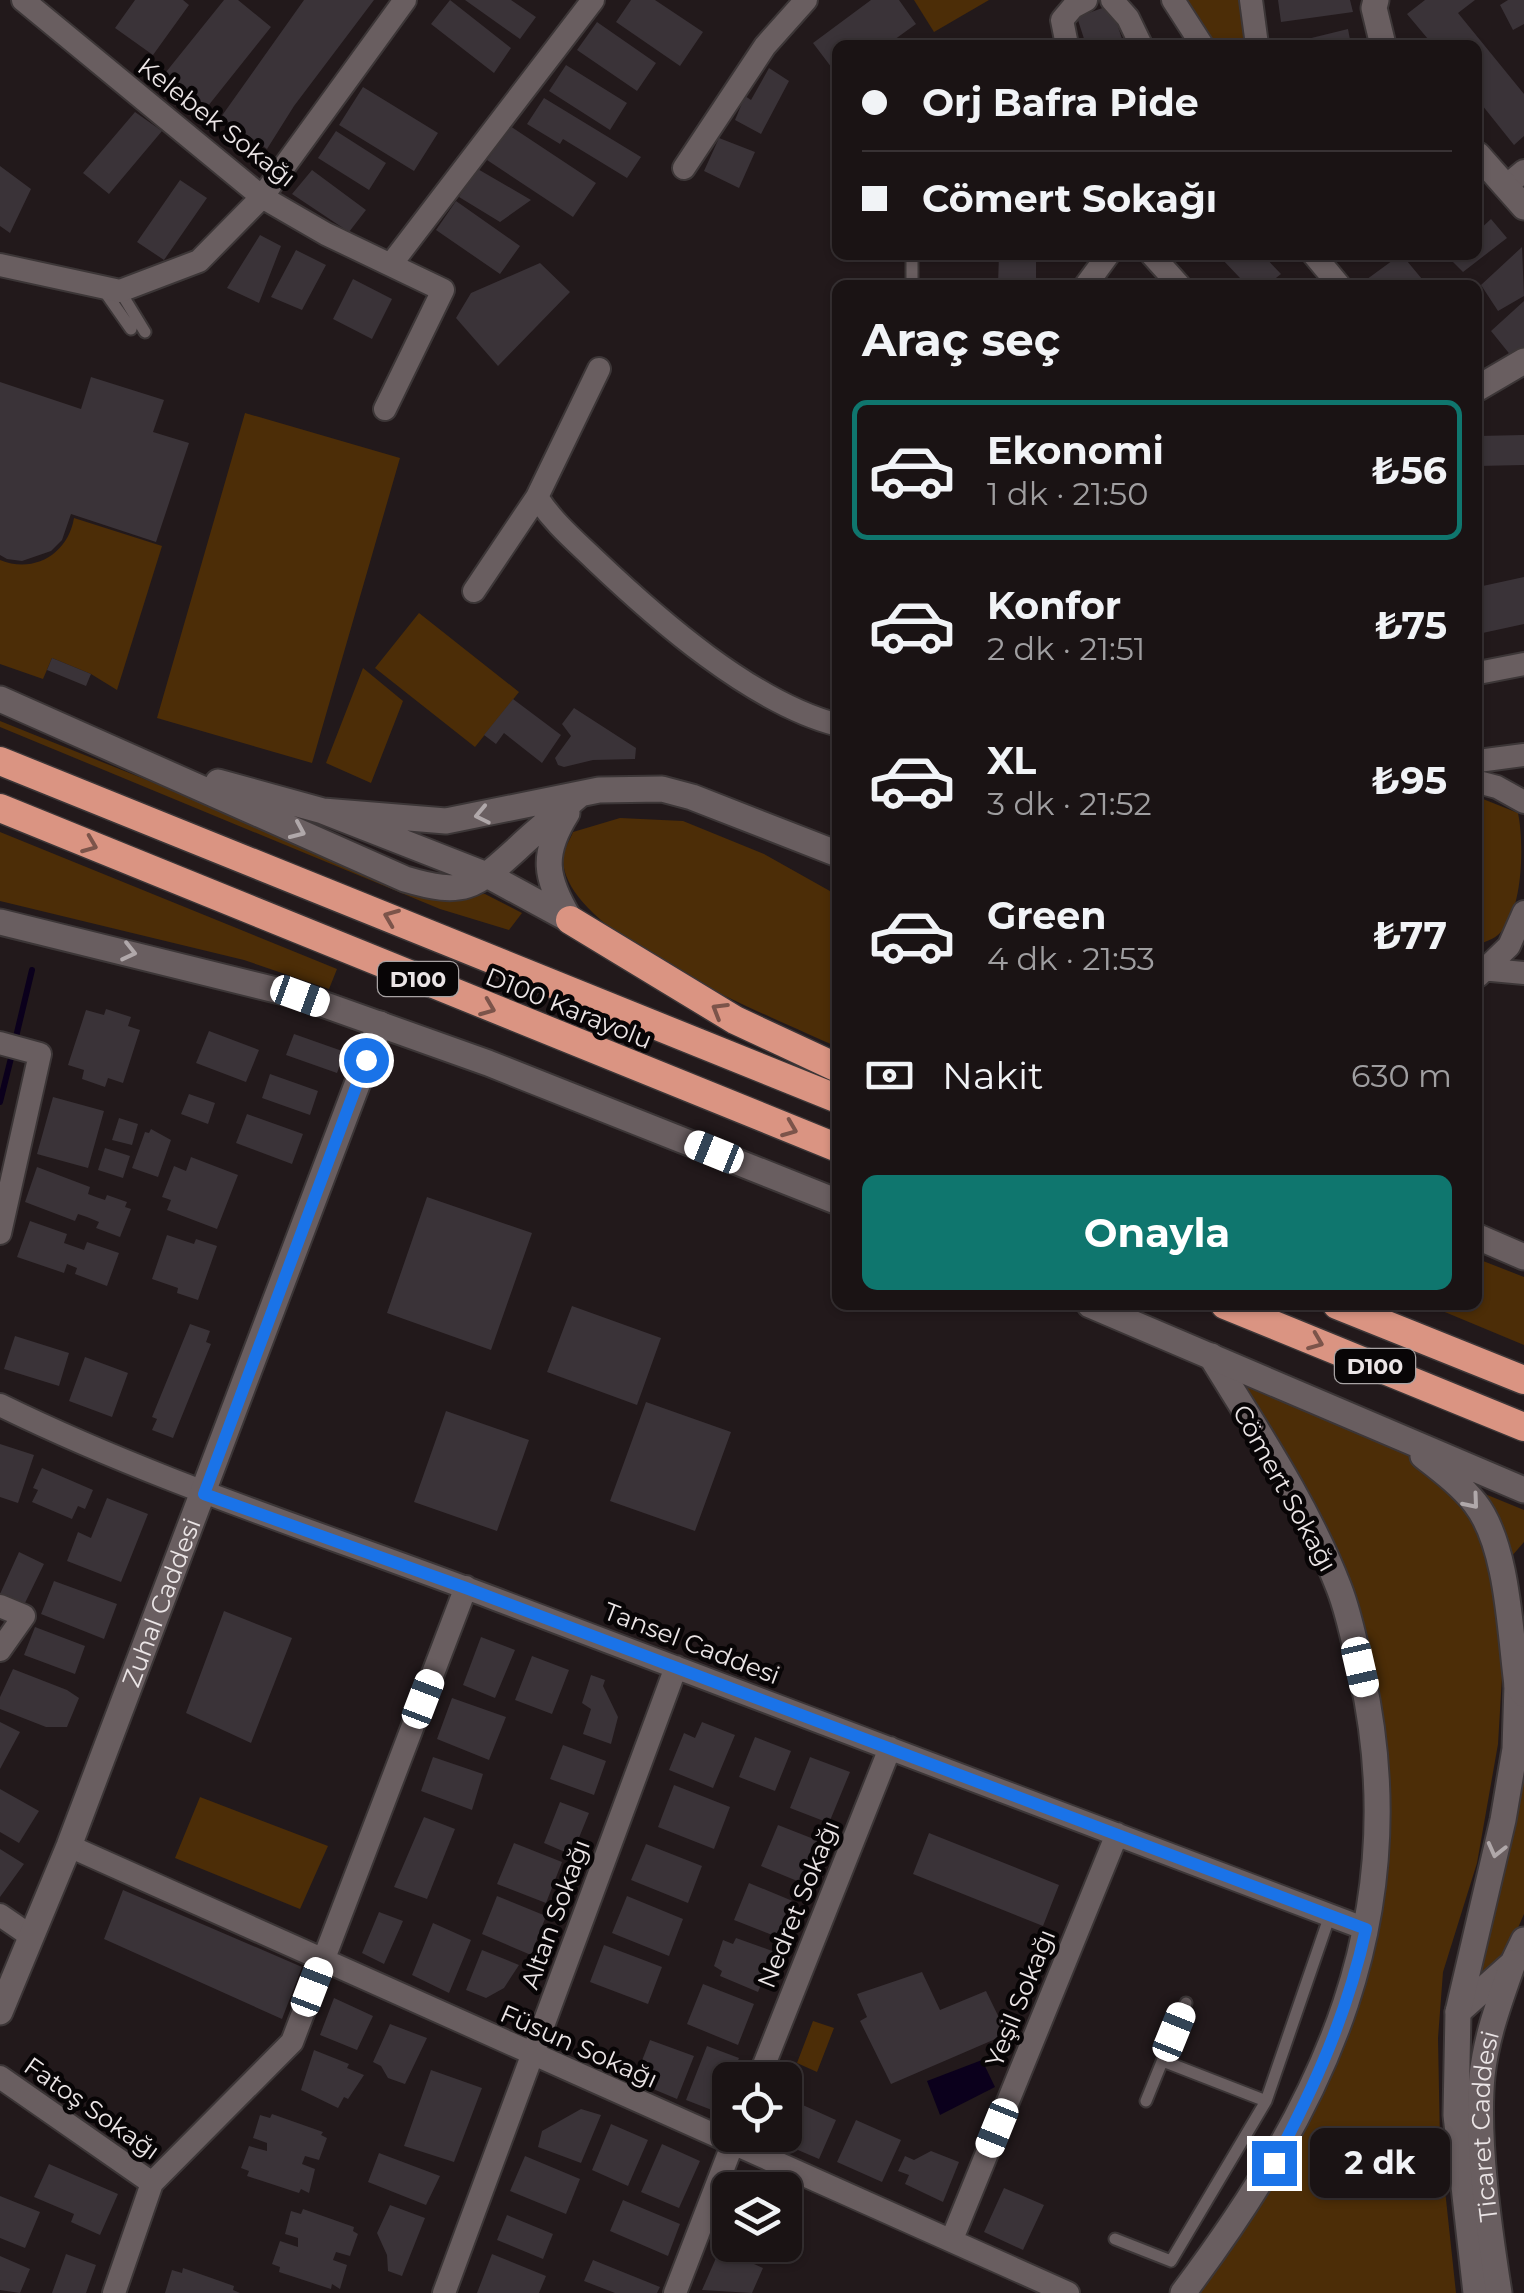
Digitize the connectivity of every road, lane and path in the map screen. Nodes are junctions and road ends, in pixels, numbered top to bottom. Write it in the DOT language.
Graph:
graph roads {
  1 [pos="405,0"];
  2 [pos="592,0"];
  3 [pos="806,0"];
  4 [pos="1086,0"];
  5 [pos="1112,0"];
  6 [pos="1173,0"];
  7 [pos="1251,0"];
  8 [pos="1376,0"];
  9 [pos="28,2"];
  10 [pos="1066,40"];
  11 [pos="1139,40"];
  12 [pos="1199,40"];
  13 [pos="1256,40"];
  14 [pos="1381,40"];
  15 [pos="1482,157"];
  16 [pos="684,168"];
  17 [pos="1515,178"];
  18 [pos="262,197"];
  19 [pos="1524,207"];
  20 [pos="1157,260"];
  21 [pos="1318,260"];
  22 [pos="0,264"];
  23 [pos="392,264"];
  24 [pos="1175,280"];
  25 [pos="1334,280"];
  26 [pos="111,290"];
  27 [pos="131,329"];
  28 [pos="146,332"];
  29 [pos="1524,361"];
  30 [pos="599,369"];
  31 [pos="1482,386"];
  32 [pos="385,409"];
  33 [pos="536,497"];
  34 [pos="474,591"];
  35 [pos="1524,664"];
  36 [pos="1482,671"];
  37 [pos="0,699"];
  38 [pos="832,723"];
  39 [pos="81,734"];
  40 [pos="1524,755"];
  41 [pos="1482,760"];
  42 [pos="0,761"];
  43 [pos="1482,783"];
  44 [pos="578,796"];
  45 [pos="1524,802"];
  46 [pos="0,808"];
  47 [pos="323,812"];
  48 [pos="776,830"];
  49 [pos="832,852"];
  50 [pos="832,868"];
  51 [pos="489,876"];
  52 [pos="1524,912"];
  53 [pos="570,920"];
  54 [pos="0,922"];
  55 [pos="1482,969"];
  56 [pos="1482,971"];
  57 [pos="1524,973"];
  58 [pos="380,1024"];
  59 [pos="0,1043"];
  60 [pos="832,1065"];
  61 [pos="832,1097"];
  62 [pos="832,1146"];
  63 [pos="832,1200"];
  64 [pos="0,1233"];
  65 [pos="1482,1239"];
  66 [pos="1524,1257"];
  67 [pos="1102,1310"];
  68 [pos="1237,1310"];
  69 [pos="1350,1310"];
  70 [pos="1211,1356"];
  71 [pos="1524,1380"];
  72 [pos="0,1404"];
  73 [pos="1524,1427"];
  74 [pos="1400,1436"];
  75 [pos="1524,1490"];
  76 [pos="204,1494"];
  77 [pos="1524,1562"];
  78 [pos="466,1588"];
  79 [pos="0,1606"];
  80 [pos="1506,1610"];
  81 [pos="0,1650"];
  82 [pos="676,1667"];
  83 [pos="1521,1690"];
  84 [pos="890,1748"];
  85 [pos="1116,1834"];
  86 [pos="69,1846"];
  87 [pos="0,1915"];
  88 [pos="1330,1915"];
  89 [pos="1366,1929"];
  90 [pos="32,1938"];
  91 [pos="1518,1951"];
  92 [pos="322,1960"];
  93 [pos="1186,2003"];
  94 [pos="0,2012"];
  95 [pos="1458,2012"];
  96 [pos="532,2055"];
  97 [pos="1163,2061"];
  98 [pos="765,2062"];
  99 [pos="0,2077"];
  100 [pos="1266,2100"];
  101 [pos="1146,2101"];
  102 [pos="712,2130"];
  103 [pos="729,2152"];
  104 [pos="762,2152"];
  105 [pos="152,2184"];
  106 [pos="952,2239"];
  107 [pos="1115,2239"];
  108 [pos="114,2293"];
  109 [pos="444,2293"];
  110 [pos="675,2293"];
  111 [pos="1068,2293"];
  112 [pos="1183,2293"];
  113 [pos="1476,2293"];
  114 [pos="1499,2293"];
  1 -- 18 [label="street"];
  2 -- 23 [label="street"];
  3 -- 16 [label="street"];
  4 -- 10 [label="street"];
  5 -- 11 [label="street"];
  6 -- 12 [label="street"];
  7 -- 13 [label="street"];
  8 -- 14 [label="main road"];
  9 -- 18 [label="street, Kelebek Sokağı"];
  15 -- 17 [label="main road"];
  17 -- 19 [label="main road"];
  18 -- 23 [label="street, Kelebek Sokağı"];
  18 -- 26 [label="street"];
  20 -- 24 [label="street"];
  21 -- 25 [label="street"];
  22 -- 26 [label="street"];
  23 -- 32 [label="street, Kelebek Sokağı"];
  26 -- 27 [label="lane"];
  26 -- 28 [label="lane"];
  29 -- 31 [label="main road"];
  30 -- 33 [label="street"];
  33 -- 34 [label="street"];
  33 -- 38 [label="street"];
  35 -- 36 [label="street"];
  37 -- 39 [label="main road"];
  39 -- 47 [label="main road"];
  39 -- 51 [label="main road, one-way"];
  40 -- 41 [label="street"];
  61 -- 42 [label="highway, D100 Karayolu / D100, one-way"];
  43 -- 45 [label="street"];
  44 -- 47 [label="main road, one-way"];
  44 -- 48 [label="main road"];
  44 -- 51 [label="main road"];
  44 -- 53 [label="main road"];
  46 -- 62 [label="highway, D100 Karayolu / D100, one-way"];
  47 -- 51 [label="main road"];
  48 -- 49 [label="main road"];
  48 -- 50 [label="main road"];
  51 -- 53 [label="main road"];
  52 -- 55 [label="street"];
  60 -- 53 [label="highway, one-way"];
  54 -- 58 [label="main road, one-way"];
  56 -- 57 [label="street"];
  58 -- 63 [label="main road"];
  58 -- 76 [label="main road, Zuhal Caddesi"];
  59 -- 64 [label="street"];
  65 -- 66 [label="main road"];
  67 -- 70 [label="main road"];
  68 -- 73 [label="highway, D100, one-way"];
  69 -- 71 [label="highway, D100"];
  70 -- 74 [label="main road"];
  70 -- 89 [label="main road, Cömert Sokağı"];
  72 -- 76 [label="street, Tansel Caddesi"];
  74 -- 75 [label="main road"];
  74 -- 80 [label="main road, Ticaret Caddesi, one-way"];
  76 -- 78 [label="street, Tansel Caddesi"];
  76 -- 86 [label="main road, Zuhal Caddesi"];
  77 -- 80 [label="main road"];
  78 -- 82 [label="street, Tansel Caddesi"];
  78 -- 92 [label="street"];
  79 -- 81 [label="street"];
  80 -- 83 [label="main road, Ticaret Caddesi"];
  82 -- 84 [label="street, Tansel Caddesi"];
  82 -- 96 [label="street, Altan Sokağı"];
  83 -- 95 [label="main road, Ticaret Caddesi, one-way"];
  84 -- 85 [label="street, Tansel Caddesi"];
  84 -- 98 [label="street, Nedret Sokağı"];
  85 -- 88 [label="street, Tansel Caddesi"];
  85 -- 106 [label="street, Yeşil Sokağı"];
  86 -- 90 [label="main road, Zuhal Caddesi"];
  86 -- 92 [label="street, Füsun Sokağı"];
  87 -- 90 [label="street"];
  88 -- 89 [label="street, Tansel Caddesi"];
  88 -- 100 [label="lane"];
  89 -- 112 [label="main road, Cömert Sokağı"];
  90 -- 94 [label="main road, Zuhal Caddesi"];
  91 -- 95 [label="main road, Ticaret Caddesi"];
  91 -- 114 [label="main road, Ticaret Caddesi"];
  92 -- 96 [label="street, Füsun Sokağı"];
  92 -- 105 [label="street"];
  93 -- 97 [label="lane"];
  95 -- 113 [label="main road, Ticaret Caddesi"];
  96 -- 102 [label="street, Füsun Sokağı"];
  96 -- 109 [label="street, Altan Sokağı"];
  97 -- 100 [label="lane"];
  97 -- 101 [label="lane"];
  99 -- 105 [label="street, Fatoş Sokağı"];
  100 -- 107 [label="lane"];
  103 -- 110 [label="street"];
  104 -- 106 [label="street, Füsun Sokağı"];
  105 -- 108 [label="street"];
  106 -- 111 [label="street, Füsun Sokağı"];
}
